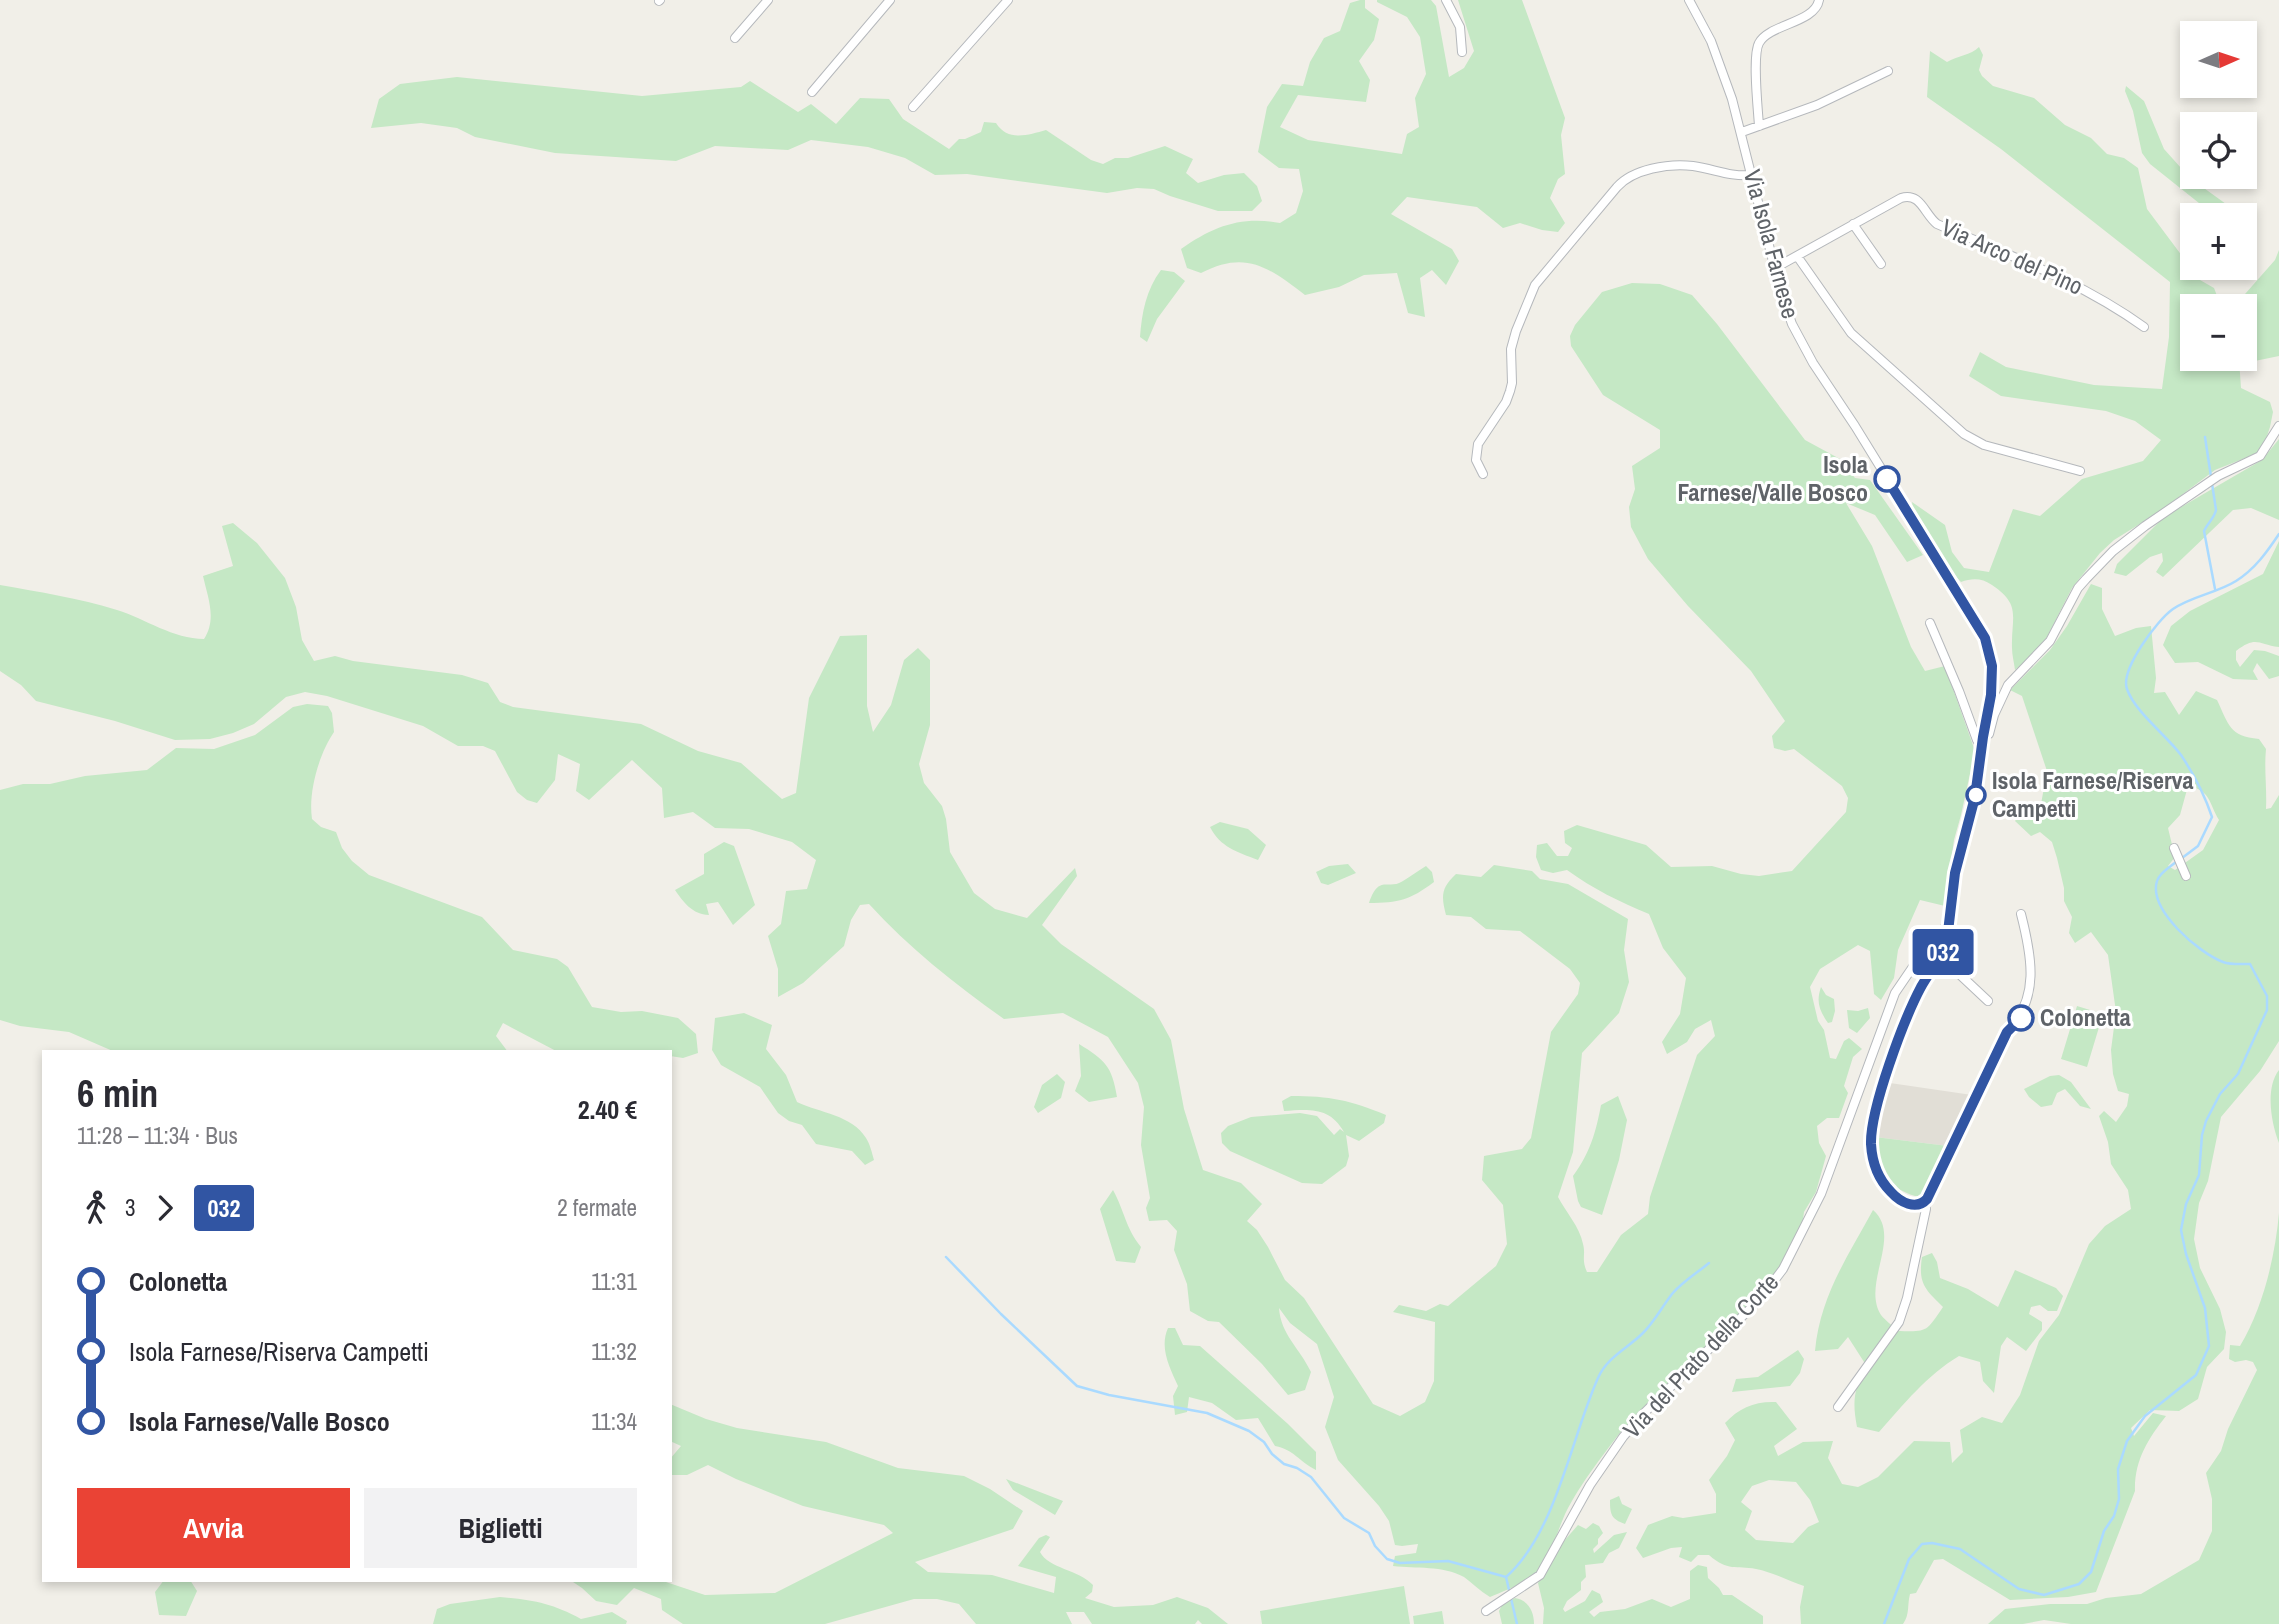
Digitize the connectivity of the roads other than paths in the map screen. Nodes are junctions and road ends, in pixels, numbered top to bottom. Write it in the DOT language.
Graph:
graph roads {
  1 [pos="768,0"];
  2 [pos="890,0"];
  3 [pos="1008,0"];
  4 [pos="1447,0"];
  5 [pos="1689,0"];
  6 [pos="1819,0"];
  7 [pos="735,37"];
  8 [pos="1462,52"];
  9 [pos="1888,71"];
  10 [pos="812,92"];
  11 [pos="913,107"];
  12 [pos="1759,126"];
  13 [pos="1742,132"];
  14 [pos="1752,175"];
  15 [pos="1853,225"];
  16 [pos="1797,256"];
  17 [pos="1881,264"];
  18 [pos="1775,268"];
  19 [pos="2144,327"];
  20 [pos="2279,426"];
  21 [pos="2080,471"];
  22 [pos="1483,474"];
  23 [pos="1930,624"];
  24 [pos="1982,741"];
  25 [pos="2175,851"];
  26 [pos="2184,872"];
  27 [pos="2021,914"];
  28 [pos="1949,923"];
  29 [pos="1940,956"];
  30 [pos="1988,1000"];
  31 [pos="1926,1209"];
  32 [pos="1838,1407"];
  33 [pos="1486,1611"];
  1 -- 7 [label="street"];
  2 -- 10 [label="street"];
  3 -- 11 [label="street"];
  4 -- 8 [label="street"];
  5 -- 13 [label="street, Via Isola Farnese"];
  6 -- 12 [label="street"];
  9 -- 12 [label="street"];
  12 -- 13 [label="street"];
  13 -- 14 [label="street, Via Isola Farnese"];
  14 -- 18 [label="street, Via Isola Farnese"];
  14 -- 22 [label="street"];
  15 -- 16 [label="street, Via Arco del Pino"];
  15 -- 17 [label="street"];
  15 -- 19 [label="street, Via Arco del Pino"];
  16 -- 18 [label="street, Via Arco del Pino"];
  16 -- 21 [label="street"];
  18 -- 24 [label="street, Via Isola Farnese"];
  20 -- 24 [label="street"];
  23 -- 24 [label="street"];
  24 -- 28 [label="street, Via Isola Farnese"];
  25 -- 26 [label="street"];
  27 -- 29 [label="street, Via Isola Farnese"];
  28 -- 29 [label="street, Via Isola Farnese"];
  28 -- 33 [label="street, Via del Prato della Corte"];
  29 -- 30 [label="street"];
  31 -- 32 [label="street"];
}
